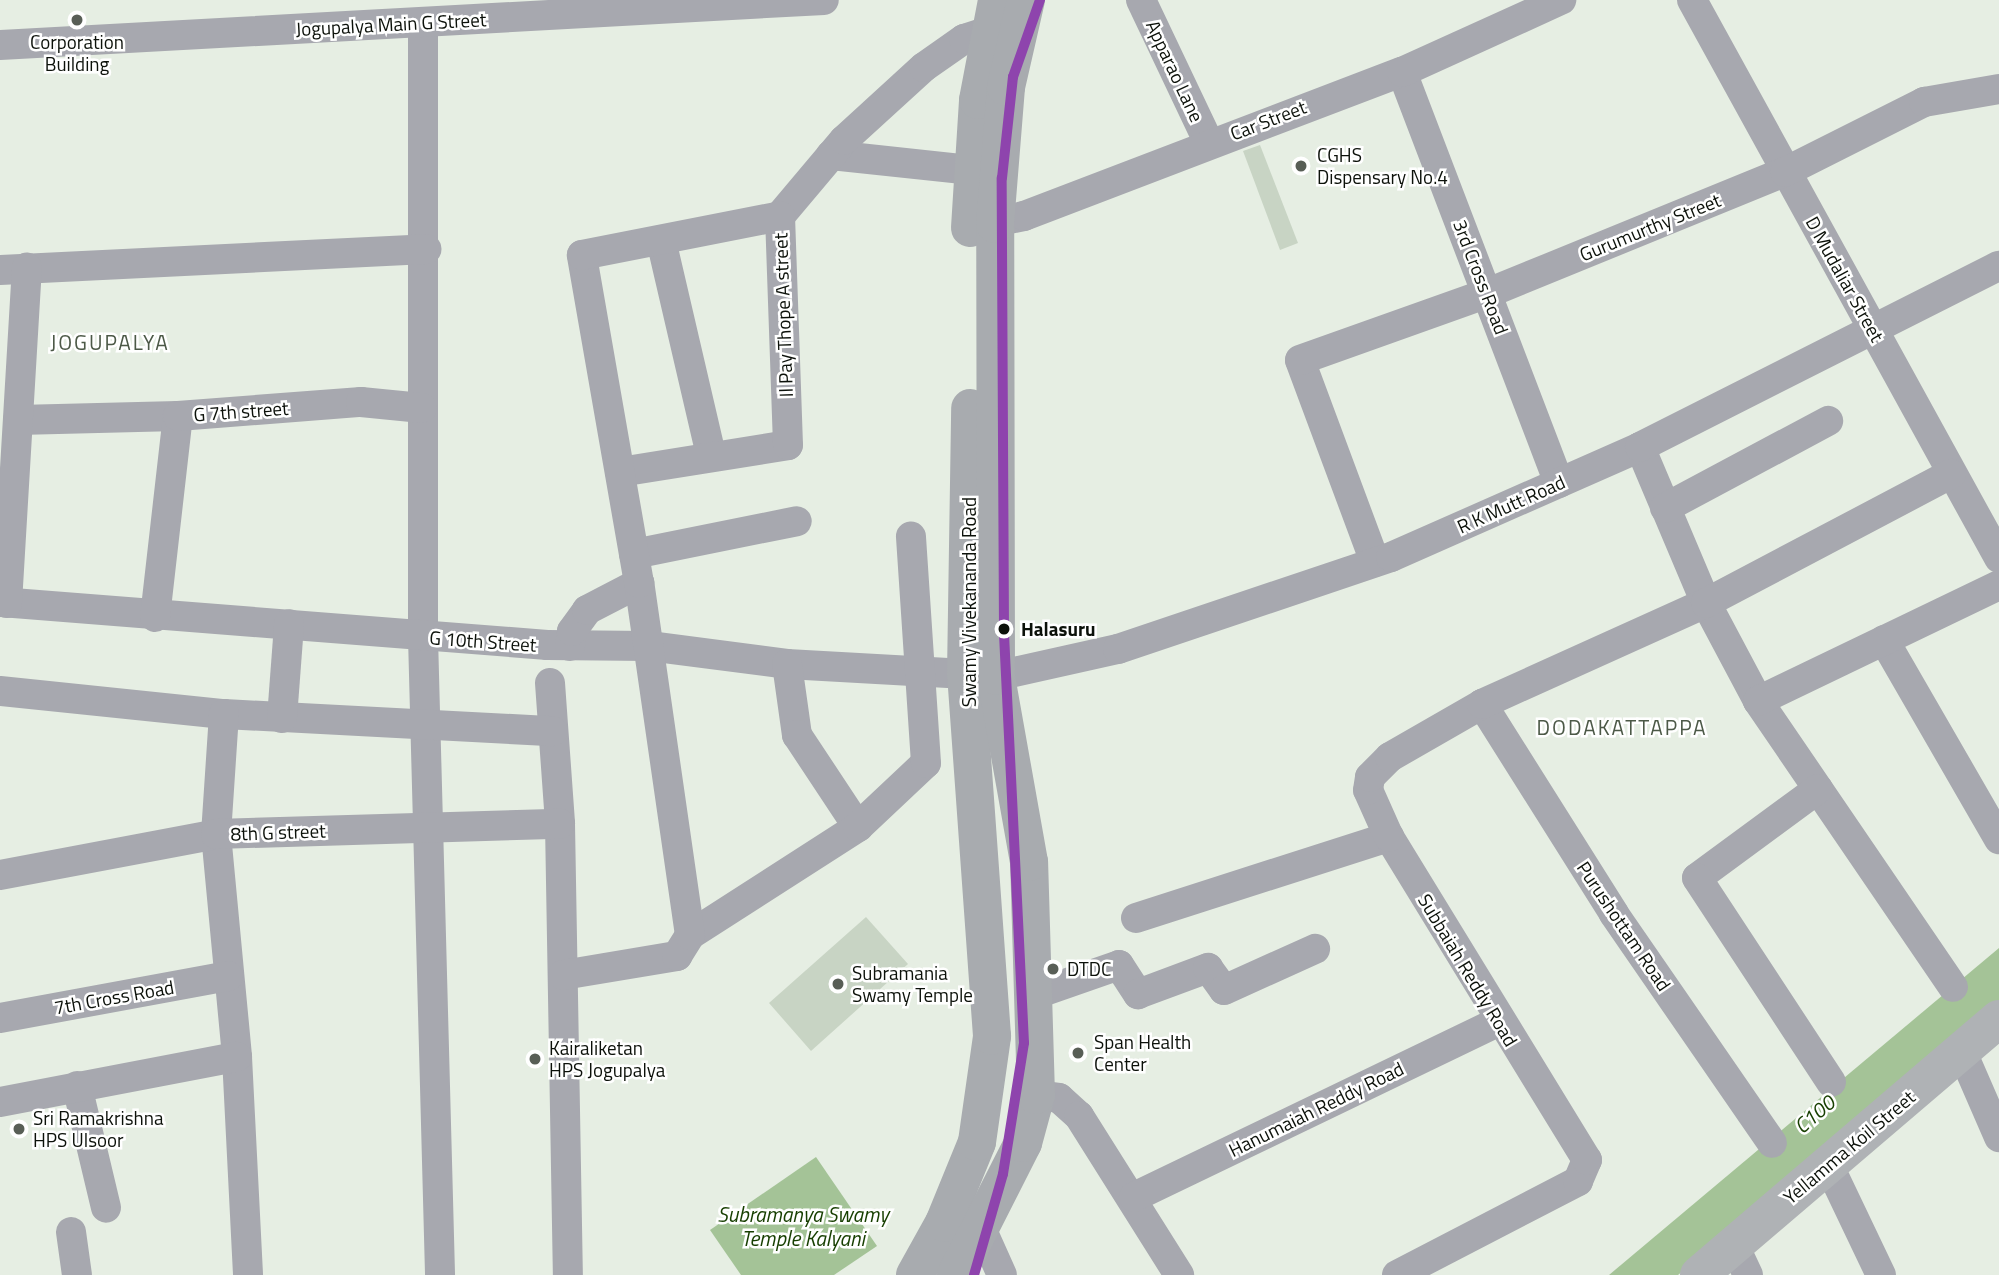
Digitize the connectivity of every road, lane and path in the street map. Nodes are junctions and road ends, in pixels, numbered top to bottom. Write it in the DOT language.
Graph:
graph roads {
  1 [pos="824,0"];
  2 [pos="1026,0"];
  3 [pos="1141,0"];
  4 [pos="1561,0"];
  5 [pos="1692,0"];
  6 [pos="708,3"];
  7 [pos="510,9"];
  8 [pos="993,16"];
  9 [pos="423,23"];
  10 [pos="0,45"];
  11 [pos="1402,72"];
  12 [pos="1999,89"];
  13 [pos="1209,143"];
  14 [pos="831,155"];
  15 [pos="972,170"];
  16 [pos="1785,173"];
  17 [pos="780,216"];
  18 [pos="983,225"];
  19 [pos="661,240"];
  20 [pos="426,248"];
  21 [pos="1999,266"];
  22 [pos="14,269"];
  23 [pos="1488,293"];
  24 [pos="1873,328"];
  25 [pos="422,408"];
  26 [pos="178,416"];
  27 [pos="18,420"];
  28 [pos="1828,421"];
  29 [pos="1640,447"];
  30 [pos="711,455"];
  31 [pos="620,472"];
  32 [pos="1951,474"];
  33 [pos="1559,484"];
  34 [pos="1665,508"];
  35 [pos="797,521"];
  36 [pos="911,536"];
  37 [pos="1999,558"];
  38 [pos="1375,562"];
  39 [pos="637,568"];
  40 [pos="1999,585"];
  41 [pos="4,603"];
  42 [pos="1706,603"];
  43 [pos="155,617"];
  44 [pos="289,624"];
  45 [pos="423,637"];
  46 [pos="1884,640"];
  47 [pos="570,646"];
  48 [pos="649,646"];
  49 [pos="787,664"];
  50 [pos="922,672"];
  51 [pos="981,675"];
  52 [pos="550,683"];
  53 [pos="0,691"];
  54 [pos="1758,701"];
  55 [pos="1482,704"];
  56 [pos="224,714"];
  57 [pos="282,718"];
  58 [pos="427,729"];
  59 [pos="553,731"];
  60 [pos="1818,789"];
  61 [pos="560,824"];
  62 [pos="858,827"];
  63 [pos="429,832"];
  64 [pos="216,834"];
  65 [pos="1389,837"];
  66 [pos="1999,839"];
  67 [pos="0,875"];
  68 [pos="1136,918"];
  69 [pos="690,935"];
  70 [pos="1315,949"];
  71 [pos="563,975"];
  72 [pos="228,976"];
  73 [pos="1953,987"];
  74 [pos="1033,995"];
  75 [pos="0,1018"];
  76 [pos="1999,1019"];
  77 [pos="1498,1022"];
  78 [pos="1962,1052"];
  79 [pos="237,1057"];
  80 [pos="1831,1083"];
  81 [pos="77,1086"];
  82 [pos="1036,1095"];
  83 [pos="0,1102"];
  84 [pos="978,1135"];
  85 [pos="1999,1137"];
  86 [pos="1023,1143"];
  87 [pos="1772,1143"];
  88 [pos="1828,1164"];
  89 [pos="1134,1197"];
  90 [pos="106,1208"];
  91 [pos="981,1228"];
  92 [pos="71,1232"];
  93 [pos="1741,1260"];
  94 [pos="77,1275"];
  95 [pos="248,1275"];
  96 [pos="440,1275"];
  97 [pos="568,1275"];
  98 [pos="915,1275"];
  99 [pos="956,1275"];
  100 [pos="1002,1275"];
  101 [pos="1179,1275"];
  102 [pos="1397,1275"];
  103 [pos="1699,1275"];
  104 [pos="1881,1275"];
  1 -- 6 [label="street, Jogupalya Main G Street"];
  2 -- 18 [label="main road, Swamy Vivekananda Road"];
  3 -- 13 [label="street, Apparao Lane"];
  4 -- 11 [label="street, Car Street"];
  5 -- 16 [label="street, D Mudaliar Street"];
  6 -- 7 [label="street, Jogupalya Main G Street"];
  7 -- 9 [label="street, Jogupalya Main G Street"];
  8 -- 14 [label="street, Il Pay Thope A street"];
  8 -- 15 [label="main road, Swamy Vivekananda Road"];
  9 -- 10 [label="street, Jogupalya Main G Street"];
  9 -- 20 [label="street"];
  11 -- 13 [label="street, Car Street"];
  11 -- 23 [label="street, 3rd Cross Road"];
  12 -- 16 [label="street, Gurumurthy Street"];
  13 -- 18 [label="street, Car Street"];
  14 -- 15 [label="street"];
  14 -- 17 [label="street, Il Pay Thope A street"];
  15 -- 18 [label="main road, Swamy Vivekananda Road"];
  16 -- 23 [label="street, Gurumurthy Street"];
  16 -- 24 [label="street, D Mudaliar Street"];
  17 -- 19 [label="street"];
  17 -- 30 [label="street, Il Pay Thope A street"];
  18 -- 51 [label="main road, Swamy Vivekananda Road"];
  19 -- 30 [label="street"];
  19 -- 31 [label="street"];
  20 -- 22 [label="street"];
  20 -- 25 [label="street"];
  21 -- 24 [label="street, R K Mutt Road"];
  22 -- 27 [label="street"];
  23 -- 33 [label="street, 3rd Cross Road"];
  23 -- 38 [label="street, Gurumurthy Street"];
  24 -- 29 [label="street, R K Mutt Road"];
  24 -- 32 [label="street, D Mudaliar Street"];
  25 -- 26 [label="street, G 7th street"];
  25 -- 45 [label="street"];
  26 -- 27 [label="street"];
  26 -- 43 [label="street, G 7th street"];
  27 -- 41 [label="street"];
  28 -- 34 [label="street"];
  29 -- 33 [label="street, R K Mutt Road"];
  29 -- 34 [label="street"];
  30 -- 31 [label="street"];
  31 -- 39 [label="street"];
  32 -- 37 [label="street, D Mudaliar Street"];
  32 -- 42 [label="street"];
  33 -- 38 [label="street, R K Mutt Road"];
  34 -- 42 [label="street"];
  35 -- 39 [label="street"];
  36 -- 50 [label="street"];
  38 -- 51 [label="street, R K Mutt Road"];
  39 -- 47 [label="street"];
  39 -- 48 [label="street"];
  40 -- 46 [label="street"];
  41 -- 43 [label="street, G 10th Street"];
  42 -- 54 [label="street"];
  42 -- 55 [label="street"];
  43 -- 44 [label="street, G 10th Street"];
  44 -- 45 [label="street, G 10th Street"];
  44 -- 57 [label="street"];
  45 -- 47 [label="street, G 10th Street"];
  45 -- 58 [label="street"];
  46 -- 54 [label="street"];
  46 -- 66 [label="street"];
  47 -- 48 [label="street, G 10th Street"];
  48 -- 49 [label="street, G 10th Street"];
  48 -- 69 [label="street"];
  49 -- 50 [label="street, G 10th Street"];
  49 -- 62 [label="street"];
  50 -- 51 [label="street, G 10th Street"];
  50 -- 62 [label="street"];
  51 -- 74 [label="main road, Swamy Vivekananda Road"];
  51 -- 84 [label="main road, Swamy Vivekananda Road"];
  52 -- 59 [label="street"];
  53 -- 56 [label="street"];
  54 -- 60 [label="street"];
  55 -- 65 [label="street, Subbaiah Reddy Road"];
  55 -- 87 [label="street, Purushottam Road"];
  56 -- 57 [label="street"];
  56 -- 64 [label="street"];
  57 -- 58 [label="street"];
  58 -- 59 [label="street"];
  58 -- 63 [label="street"];
  59 -- 61 [label="street"];
  60 -- 73 [label="street"];
  60 -- 80 [label="street"];
  61 -- 63 [label="street, 8th G street"];
  61 -- 71 [label="street"];
  62 -- 69 [label="street"];
  63 -- 64 [label="street, 8th G street"];
  63 -- 96 [label="street"];
  64 -- 67 [label="street, 8th G street"];
  64 -- 72 [label="street"];
  65 -- 68 [label="street"];
  65 -- 77 [label="street, Subbaiah Reddy Road"];
  69 -- 71 [label="street"];
  70 -- 74 [label="street"];
  71 -- 97 [label="street"];
  72 -- 75 [label="street, 7th Cross Road"];
  72 -- 79 [label="street"];
  74 -- 82 [label="main road, Swamy Vivekananda Road"];
  76 -- 78 [label="street, Yellamma Koil Street"];
  77 -- 89 [label="street, Hanumaiah Reddy Road"];
  77 -- 102 [label="street, Subbaiah Reddy Road"];
  78 -- 85 [label="street"];
  78 -- 88 [label="street, Yellamma Koil Street"];
  79 -- 81 [label="street"];
  79 -- 95 [label="street"];
  81 -- 83 [label="street"];
  81 -- 90 [label="street"];
  82 -- 86 [label="main road, Swamy Vivekananda Road"];
  82 -- 89 [label="street"];
  84 -- 86 [label="main road"];
  84 -- 98 [label="main road, Swamy Vivekananda Road"];
  86 -- 91 [label="main road, Swamy Vivekananda Road"];
  88 -- 93 [label="street, Yellamma Koil Street"];
  88 -- 104 [label="street"];
  89 -- 101 [label="street"];
  91 -- 99 [label="main road, Swamy Vivekananda Road"];
  91 -- 100 [label="street"];
  92 -- 94 [label="street"];
  93 -- 103 [label="street, Yellamma Koil Street"];
}
